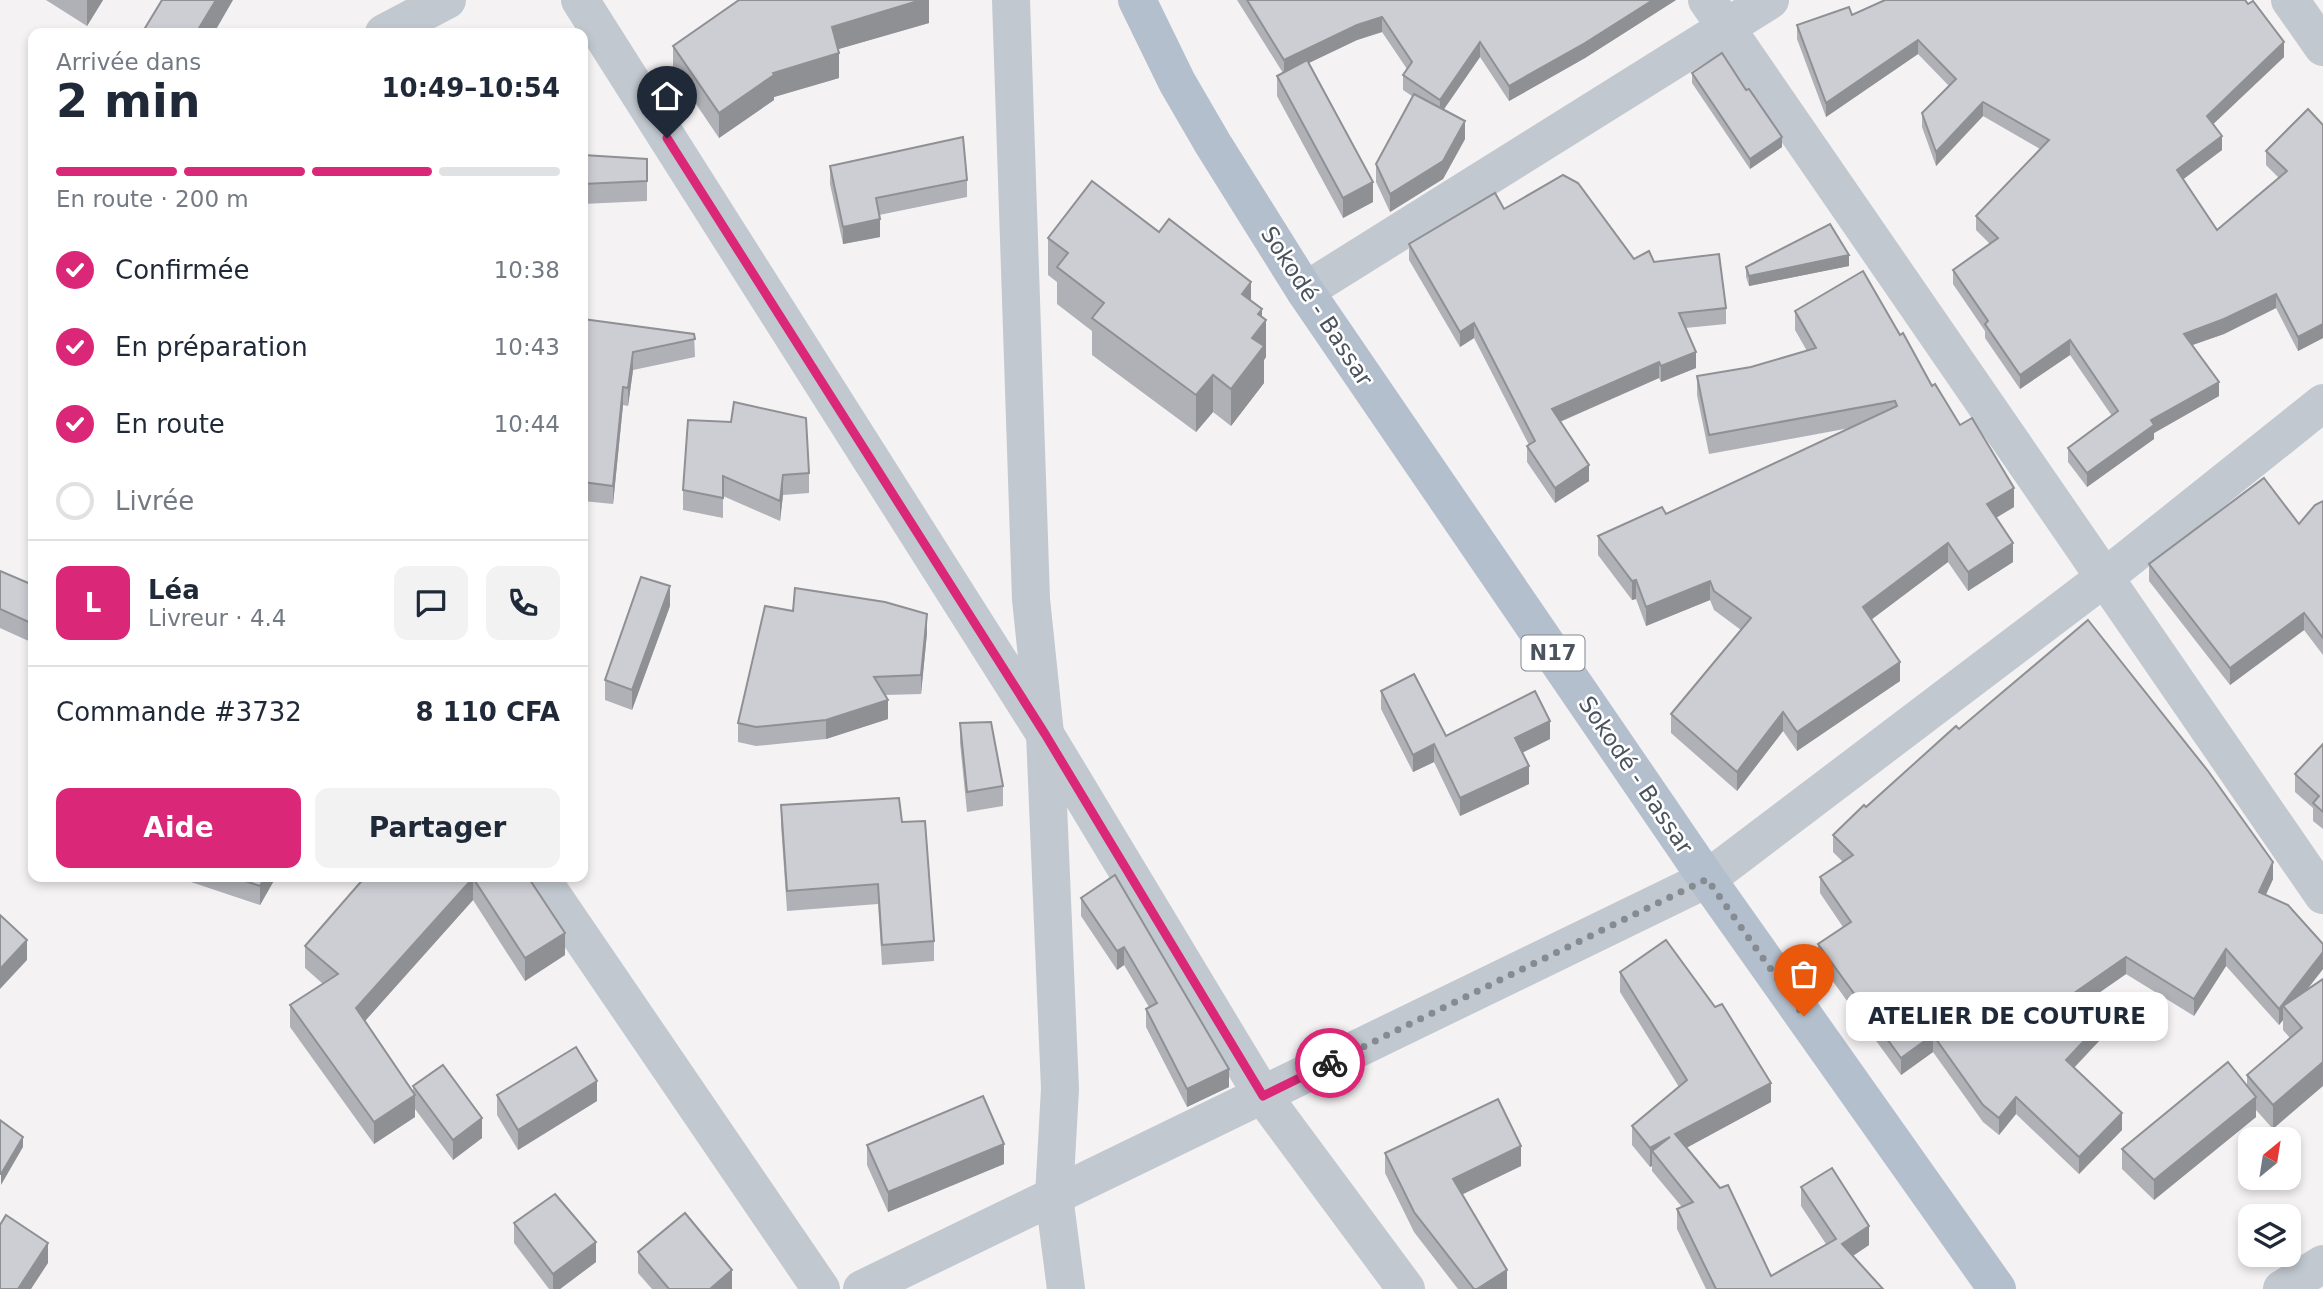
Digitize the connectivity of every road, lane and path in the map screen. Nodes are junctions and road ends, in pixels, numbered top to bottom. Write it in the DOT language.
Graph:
graph roads {
  1 [pos="447,0"];
  2 [pos="580,0"];
  3 [pos="1011,0"];
  4 [pos="1137,0"];
  5 [pos="1770,0"];
  6 [pos="2290,0"];
  7 [pos="1717,14"];
  8 [pos="394,28"];
  9 [pos="2323,47"];
  10 [pos="1305,291"];
  11 [pos="2323,403"];
  12 [pos="2105,578"];
  13 [pos="1045,734"];
  14 [pos="1707,879"];
  15 [pos="543,882"];
  16 [pos="2323,895"];
  17 [pos="1263,1096"];
  18 [pos="1054,1196"];
  19 [pos="2323,1264"];
  20 [pos="821,1289"];
  21 [pos="862,1289"];
  22 [pos="1066,1289"];
  23 [pos="1406,1289"];
  24 [pos="1997,1289"];
  25 [pos="2282,1289"];
  1 -- 8 [label="street"];
  2 -- 13 [label="street"];
  3 -- 13 [label="street"];
  4 -- 10 [label="main road, Sokodé - Bassar / N17"];
  5 -- 7 [label="street"];
  6 -- 9 [label="street"];
  7 -- 10 [label="street"];
  7 -- 12 [label="street"];
  10 -- 14 [label="main road, Sokodé - Bassar / N17"];
  11 -- 12 [label="street"];
  12 -- 14 [label="street"];
  12 -- 16 [label="street"];
  13 -- 17 [label="street"];
  13 -- 18 [label="street"];
  14 -- 17 [label="street"];
  14 -- 24 [label="main road, Sokodé - Bassar / N17"];
  15 -- 20 [label="street"];
  17 -- 18 [label="street"];
  17 -- 23 [label="street"];
  18 -- 21 [label="street"];
  18 -- 22 [label="street"];
  19 -- 25 [label="street"];
}
